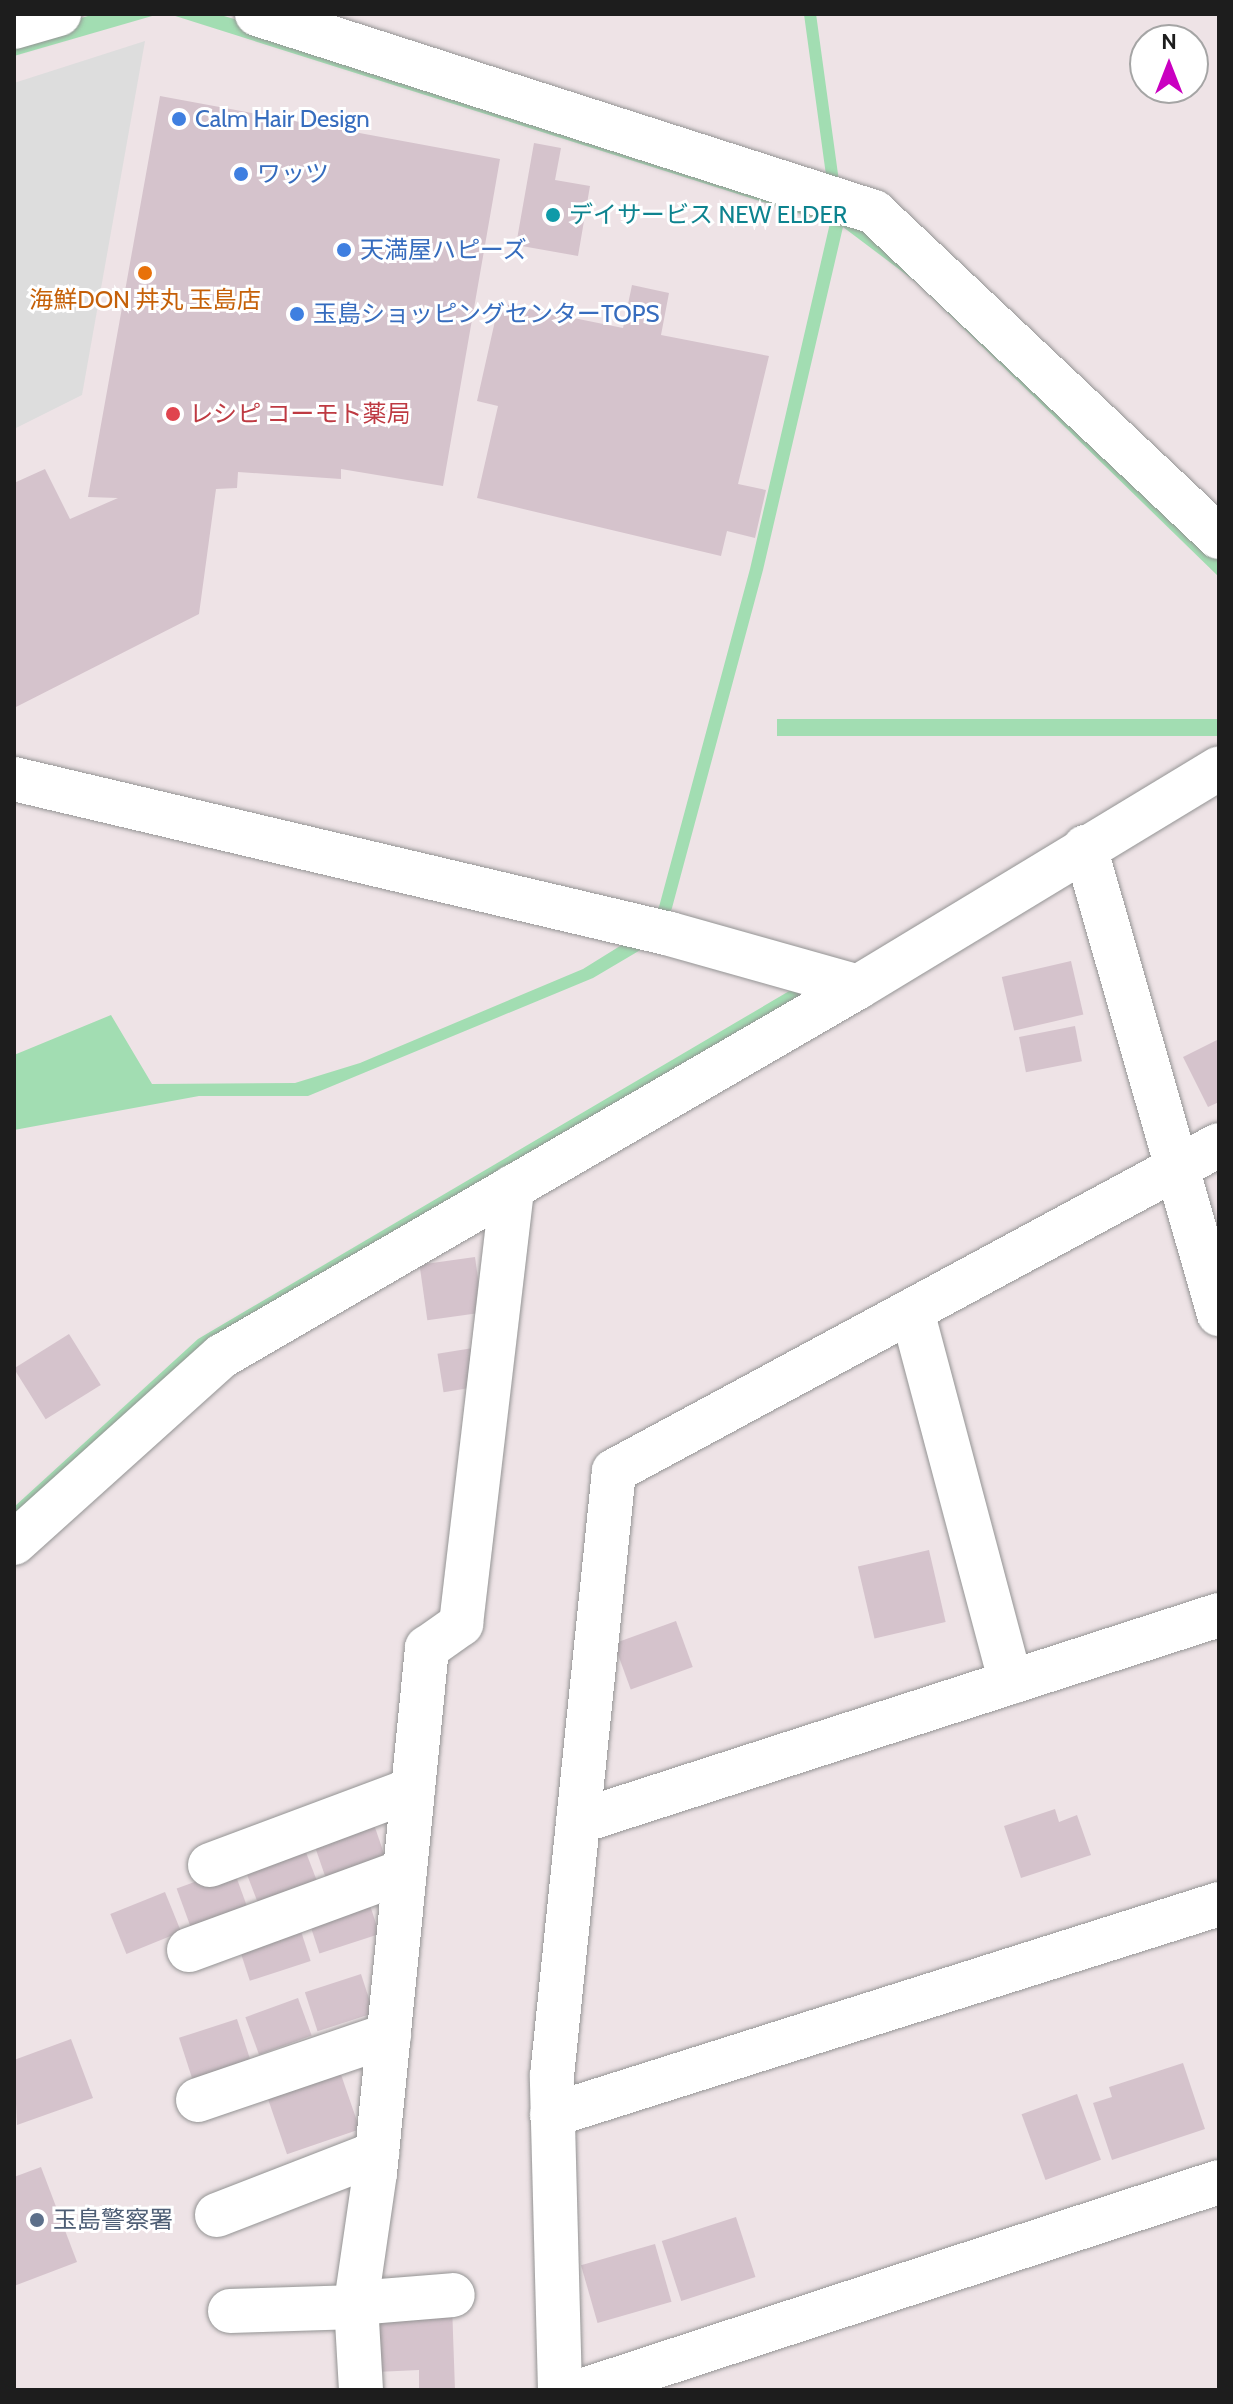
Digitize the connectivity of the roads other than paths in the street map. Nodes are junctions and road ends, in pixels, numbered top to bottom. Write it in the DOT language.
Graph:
graph roads {
  1 [pos="59,14"];
  2 [pos="257,14"];
  3 [pos="14,27"];
  4 [pos="1219,537"];
  5 [pos="1219,768"];
  6 [pos="14,779"];
  7 [pos="1085,847"];
  8 [pos="858,987"];
  9 [pos="1219,1145"];
  10 [pos="1177,1168"];
  11 [pos="512,1187"];
  12 [pos="912,1311"];
  13 [pos="1219,1314"];
  14 [pos="14,1543"];
  15 [pos="1219,1615"];
  16 [pos="1011,1682"];
  17 [pos="413,1789"];
  18 [pos="578,1822"];
  19 [pos="210,1865"];
  20 [pos="405,1871"];
  21 [pos="1219,1904"];
  22 [pos="189,1950"];
  23 [pos="389,2035"];
  24 [pos="198,2100"];
  25 [pos="552,2115"];
  26 [pos="377,2153"];
  27 [pos="1219,2182"];
  28 [pos="217,2215"];
  29 [pos="453,2295"];
  30 [pos="357,2305"];
  31 [pos="230,2311"];
  32 [pos="361,2390"];
  33 [pos="560,2390"];
  34 [pos="584,2390"];
  1 -- 3 [label="street"];
  2 -- 4 [label="street"];
  5 -- 7 [label="street"];
  6 -- 8 [label="street"];
  7 -- 8 [label="street"];
  7 -- 10 [label="street"];
  8 -- 11 [label="street"];
  9 -- 10 [label="street"];
  10 -- 12 [label="street"];
  10 -- 13 [label="street"];
  11 -- 14 [label="street"];
  11 -- 17 [label="street"];
  12 -- 16 [label="street"];
  12 -- 18 [label="street"];
  15 -- 16 [label="street"];
  16 -- 18 [label="street"];
  17 -- 19 [label="street"];
  17 -- 20 [label="street"];
  18 -- 25 [label="street"];
  20 -- 22 [label="street"];
  20 -- 23 [label="street"];
  21 -- 25 [label="street"];
  23 -- 24 [label="street"];
  23 -- 26 [label="street"];
  25 -- 33 [label="street"];
  26 -- 28 [label="street"];
  26 -- 30 [label="street"];
  27 -- 34 [label="street"];
  29 -- 30 [label="street"];
  30 -- 31 [label="street"];
  30 -- 32 [label="street"];
}
